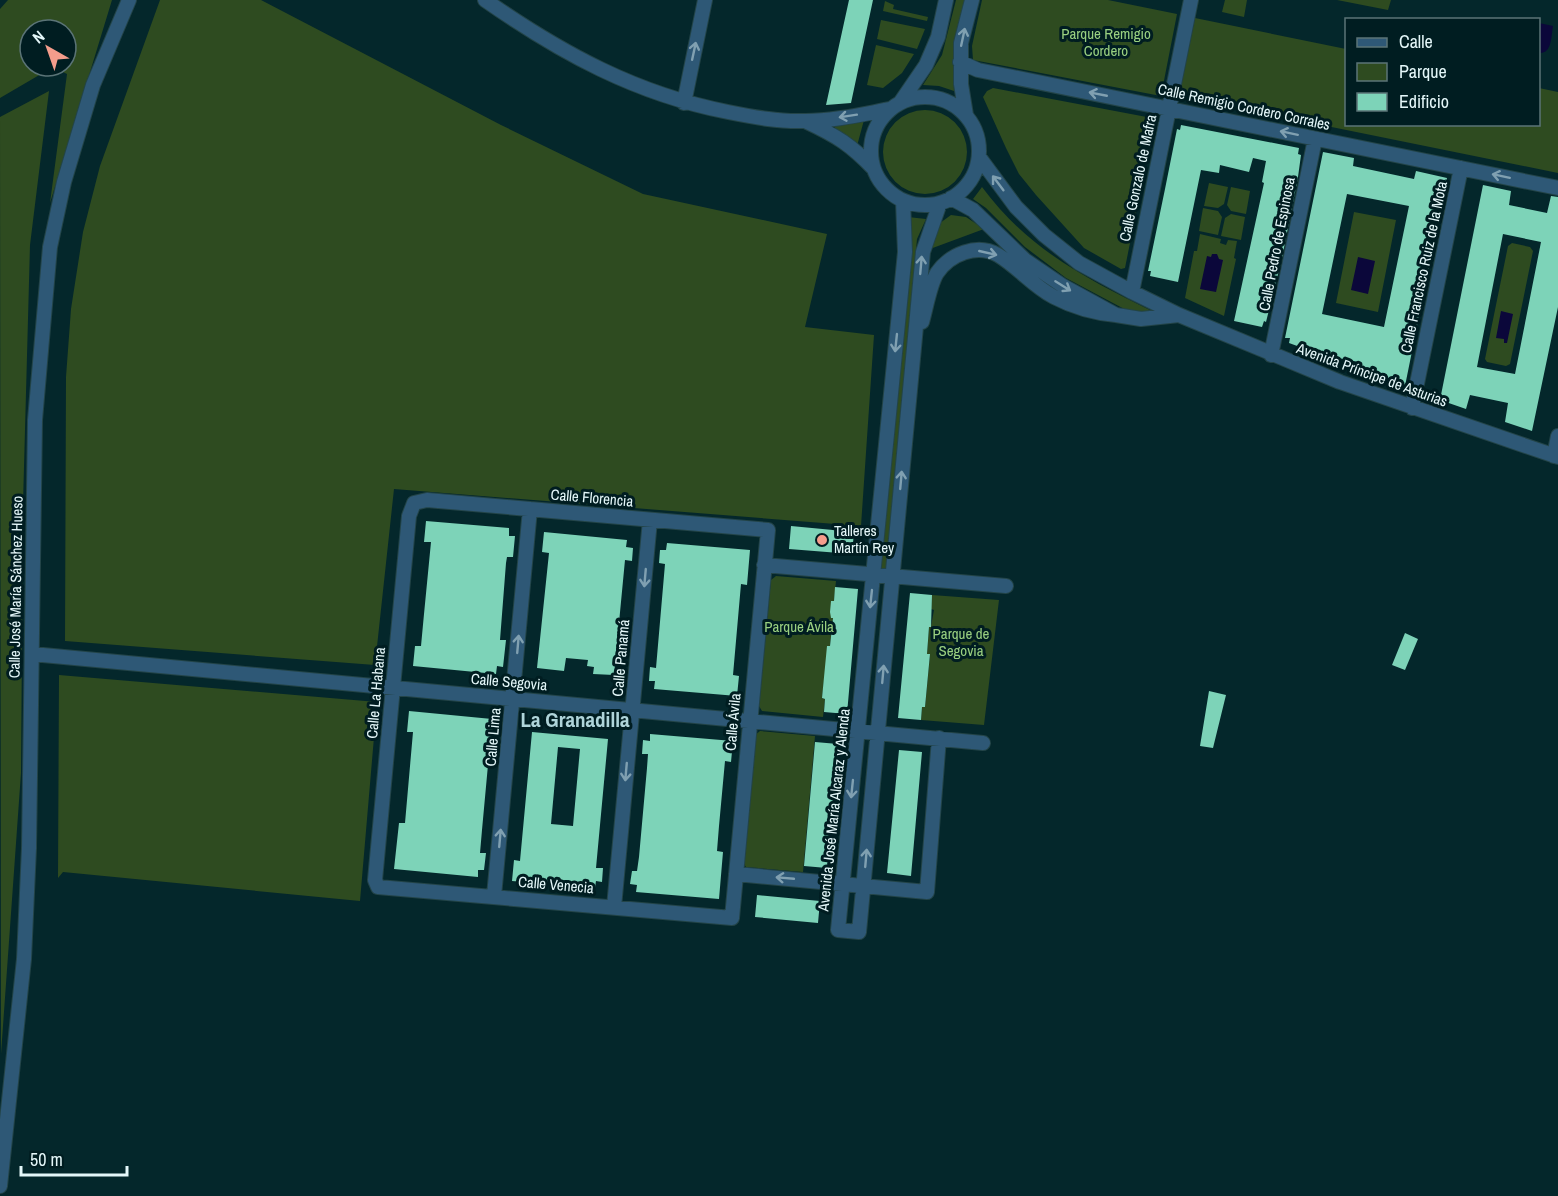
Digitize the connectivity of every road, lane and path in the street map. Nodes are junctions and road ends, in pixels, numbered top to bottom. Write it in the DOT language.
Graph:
graph roads {
  1 [pos="129,0"];
  2 [pos="485,0"];
  3 [pos="705,0"];
  4 [pos="946,0"];
  5 [pos="972,0"];
  6 [pos="1191,0"];
  7 [pos="960,62"];
  8 [pos="684,103"];
  9 [pos="896,106"];
  10 [pos="1169,108"];
  11 [pos="966,116"];
  12 [pos="805,121"];
  13 [pos="1315,139"];
  14 [pos="979,157"];
  15 [pos="1461,168"];
  16 [pos="874,169"];
  17 [pos="1558,188"];
  18 [pos="903,201"];
  19 [pos="946,201"];
  20 [pos="1132,291"];
  21 [pos="1116,315"];
  22 [pos="1179,315"];
  23 [pos="913,352"];
  24 [pos="1271,355"];
  25 [pos="1412,408"];
  26 [pos="1558,436"];
  27 [pos="1556,457"];
  28 [pos="414,503"];
  29 [pos="530,509"];
  30 [pos="650,520"];
  31 [pos="768,530"];
  32 [pos="765,565"];
  33 [pos="873,575"];
  34 [pos="892,577"];
  35 [pos="1005,586"];
  36 [pos="32,654"];
  37 [pos="393,688"];
  38 [pos="513,699"];
  39 [pos="632,710"];
  40 [pos="749,721"];
  41 [pos="858,731"];
  42 [pos="878,733"];
  43 [pos="939,738"];
  44 [pos="983,742"];
  45 [pos="736,873"];
  46 [pos="843,884"];
  47 [pos="864,886"];
  48 [pos="378,887"];
  49 [pos="494,897"];
  50 [pos="614,907"];
  51 [pos="732,918"];
  52 [pos="0,1186"];
  1 -- 36 [label="street, Calle José María Sánchez Hueso"];
  2 -- 8 [label="street"];
  8 -- 3 [label="street, one-way"];
  4 -- 9 [label="street"];
  7 -- 5 [label="street, one-way"];
  6 -- 10 [label="street, Calle Gonzalo de Mafra"];
  10 -- 7 [label="street, Calle Remigio Cordero Corrales, one-way"];
  7 -- 11 [label="street"];
  8 -- 12 [label="street"];
  9 -- 11 [label="street"];
  9 -- 12 [label="street, one-way"];
  9 -- 16 [label="street"];
  13 -- 10 [label="street, Calle Remigio Cordero Corrales, one-way"];
  10 -- 20 [label="street, Calle Gonzalo de Mafra"];
  11 -- 14 [label="street"];
  12 -- 16 [label="street"];
  13 -- 15 [label="street, Calle Remigio Cordero Corrales"];
  13 -- 24 [label="street, Calle Pedro de Espinosa"];
  14 -- 19 [label="street"];
  20 -- 14 [label="street, Avenida Príncipe de Asturias, one-way"];
  17 -- 15 [label="street, Calle Remigio Cordero Corrales, one-way"];
  15 -- 25 [label="street, Calle Francisco Ruiz de la Mota"];
  16 -- 18 [label="street"];
  18 -- 19 [label="street"];
  18 -- 33 [label="street, Avenida José María Alcaraz y Alenda, one-way"];
  19 -- 21 [label="street, Avenida Príncipe de Asturias, one-way"];
  23 -- 19 [label="street, Avenida José María Alcaraz y Alenda, one-way"];
  20 -- 22 [label="street, Avenida Príncipe de Asturias"];
  21 -- 22 [label="street, Avenida Príncipe de Asturias"];
  23 -- 21 [label="street, Avenida José María Alcaraz y Alenda, one-way"];
  22 -- 24 [label="street, Avenida Príncipe de Asturias"];
  34 -- 23 [label="street, Avenida José María Alcaraz y Alenda, one-way"];
  24 -- 25 [label="street, Avenida Príncipe de Asturias"];
  25 -- 27 [label="street, Avenida Príncipe de Asturias"];
  26 -- 27 [label="street"];
  28 -- 29 [label="street, Calle Florencia"];
  28 -- 37 [label="street, Calle La Habana"];
  29 -- 30 [label="street, Calle Florencia"];
  38 -- 29 [label="street, Calle Lima, one-way"];
  30 -- 31 [label="street, Calle Florencia"];
  30 -- 39 [label="street, Calle Panamá, one-way"];
  31 -- 32 [label="street, Calle Ávila"];
  32 -- 33 [label="street"];
  32 -- 40 [label="street, Calle Ávila"];
  33 -- 34 [label="street"];
  33 -- 41 [label="street, Avenida José María Alcaraz y Alenda, one-way"];
  34 -- 35 [label="street"];
  42 -- 34 [label="street, Avenida José María Alcaraz y Alenda, one-way"];
  36 -- 37 [label="street, Calle Segovia"];
  36 -- 52 [label="street, Calle José María Sánchez Hueso"];
  37 -- 38 [label="street, Calle Segovia"];
  37 -- 48 [label="street, Calle La Habana"];
  38 -- 39 [label="street, Calle Segovia"];
  49 -- 38 [label="street, Calle Lima, one-way"];
  39 -- 40 [label="street, Calle Segovia"];
  39 -- 50 [label="street, Calle Panamá, one-way"];
  40 -- 41 [label="street, Calle Segovia"];
  40 -- 45 [label="street, Calle Ávila"];
  41 -- 42 [label="street, Calle Segovia"];
  41 -- 46 [label="street, Avenida José María Alcaraz y Alenda, one-way"];
  42 -- 43 [label="street, Calle Segovia"];
  47 -- 42 [label="street, Avenida José María Alcaraz y Alenda, one-way"];
  43 -- 44 [label="street, Calle Segovia"];
  43 -- 47 [label="street"];
  46 -- 45 [label="street, one-way"];
  45 -- 51 [label="street, Calle Ávila"];
  46 -- 47 [label="street"];
  46 -- 47 [label="street, Avenida José María Alcaraz y Alenda"];
  48 -- 49 [label="street, Calle Venecia"];
  49 -- 50 [label="street, Calle Venecia"];
  50 -- 51 [label="street, Calle Venecia"];
}
